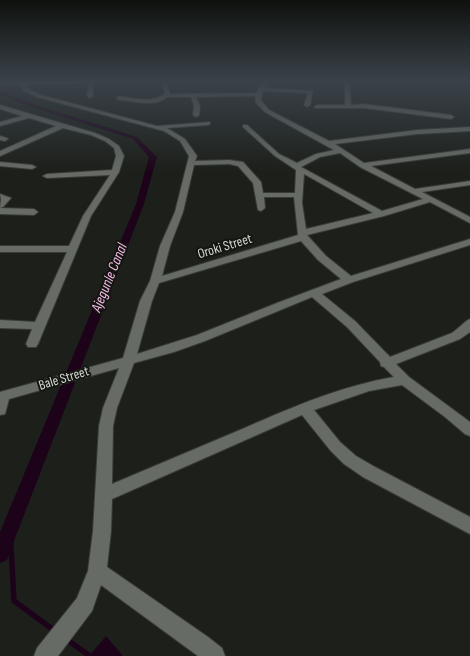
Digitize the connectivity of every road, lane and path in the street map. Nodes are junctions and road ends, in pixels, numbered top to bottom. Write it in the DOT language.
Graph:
graph roads {
  1 [pos="11,111"];
  2 [pos="95,111"];
  3 [pos="196,111"];
  4 [pos="267,111"];
  5 [pos="396,111"];
  6 [pos="196,115"];
  7 [pos="28,116"];
  8 [pos="451,117"];
  9 [pos="208,123"];
  10 [pos="0,124"];
  11 [pos="62,126"];
  12 [pos="245,126"];
  13 [pos="157,127"];
  14 [pos="470,129"];
  15 [pos="328,143"];
  16 [pos="341,151"];
  17 [pos="470,151"];
  18 [pos="0,154"];
  19 [pos="192,163"];
  20 [pos="0,164"];
  21 [pos="362,165"];
  22 [pos="32,167"];
  23 [pos="298,168"];
  24 [pos="115,172"];
  25 [pos="47,176"];
  26 [pos="470,183"];
  27 [pos="414,191"];
  28 [pos="260,195"];
  29 [pos="298,195"];
  30 [pos="0,196"];
  31 [pos="429,200"];
  32 [pos="0,206"];
  33 [pos="261,208"];
  34 [pos="0,210"];
  35 [pos="34,212"];
  36 [pos="381,214"];
  37 [pos="470,220"];
  38 [pos="303,235"];
  39 [pos="470,242"];
  40 [pos="458,246"];
  41 [pos="0,249"];
  42 [pos="74,249"];
  43 [pos="470,254"];
  44 [pos="349,280"];
  45 [pos="155,281"];
  46 [pos="314,293"];
  47 [pos="470,323"];
  48 [pos="0,324"];
  49 [pos="40,326"];
  50 [pos="32,344"];
  51 [pos="128,362"];
  52 [pos="386,363"];
  53 [pos="404,380"];
  54 [pos="1,401"];
  55 [pos="304,408"];
  56 [pos="470,430"];
  57 [pos="103,495"];
  58 [pos="470,526"];
  59 [pos="97,571"];
  60 [pos="45,656"];
  61 [pos="214,656"];
  1 -- 7 [label="street"];
  2 -- 13 [label="street"];
  3 -- 6 [label="street"];
  4 -- 15 [label="street"];
  5 -- 8 [label="street"];
  7 -- 10 [label="street"];
  7 -- 11 [label="street"];
  9 -- 13 [label="street"];
  11 -- 18 [label="street"];
  11 -- 24 [label="street"];
  12 -- 23 [label="street"];
  13 -- 19 [label="street"];
  14 -- 15 [label="street"];
  15 -- 16 [label="street"];
  16 -- 21 [label="street"];
  16 -- 23 [label="street"];
  17 -- 21 [label="street"];
  19 -- 28 [label="street"];
  19 -- 45 [label="street"];
  20 -- 22 [label="street"];
  21 -- 27 [label="street"];
  23 -- 29 [label="street"];
  23 -- 36 [label="street"];
  24 -- 25 [label="street"];
  24 -- 42 [label="street"];
  26 -- 27 [label="street"];
  27 -- 31 [label="street"];
  28 -- 29 [label="street"];
  28 -- 33 [label="street"];
  29 -- 38 [label="street"];
  30 -- 32 [label="street"];
  31 -- 36 [label="street, Oroki Street"];
  31 -- 37 [label="street"];
  34 -- 35 [label="street"];
  36 -- 38 [label="street, Oroki Street"];
  38 -- 44 [label="street"];
  38 -- 45 [label="street, Oroki Street"];
  39 -- 40 [label="street, Bale Street"];
  40 -- 43 [label="street"];
  40 -- 44 [label="street, Bale Street"];
  41 -- 42 [label="street"];
  42 -- 49 [label="street"];
  44 -- 46 [label="street, Bale Street"];
  45 -- 51 [label="street"];
  46 -- 51 [label="street, Bale Street"];
  46 -- 52 [label="street"];
  47 -- 52 [label="street"];
  48 -- 49 [label="street"];
  49 -- 50 [label="street"];
  51 -- 54 [label="street, Bale Street"];
  51 -- 57 [label="street"];
  52 -- 53 [label="street"];
  53 -- 55 [label="street"];
  53 -- 56 [label="street"];
  55 -- 57 [label="street"];
  55 -- 58 [label="street"];
  57 -- 59 [label="street"];
  59 -- 60 [label="street"];
  59 -- 61 [label="street"];
}
